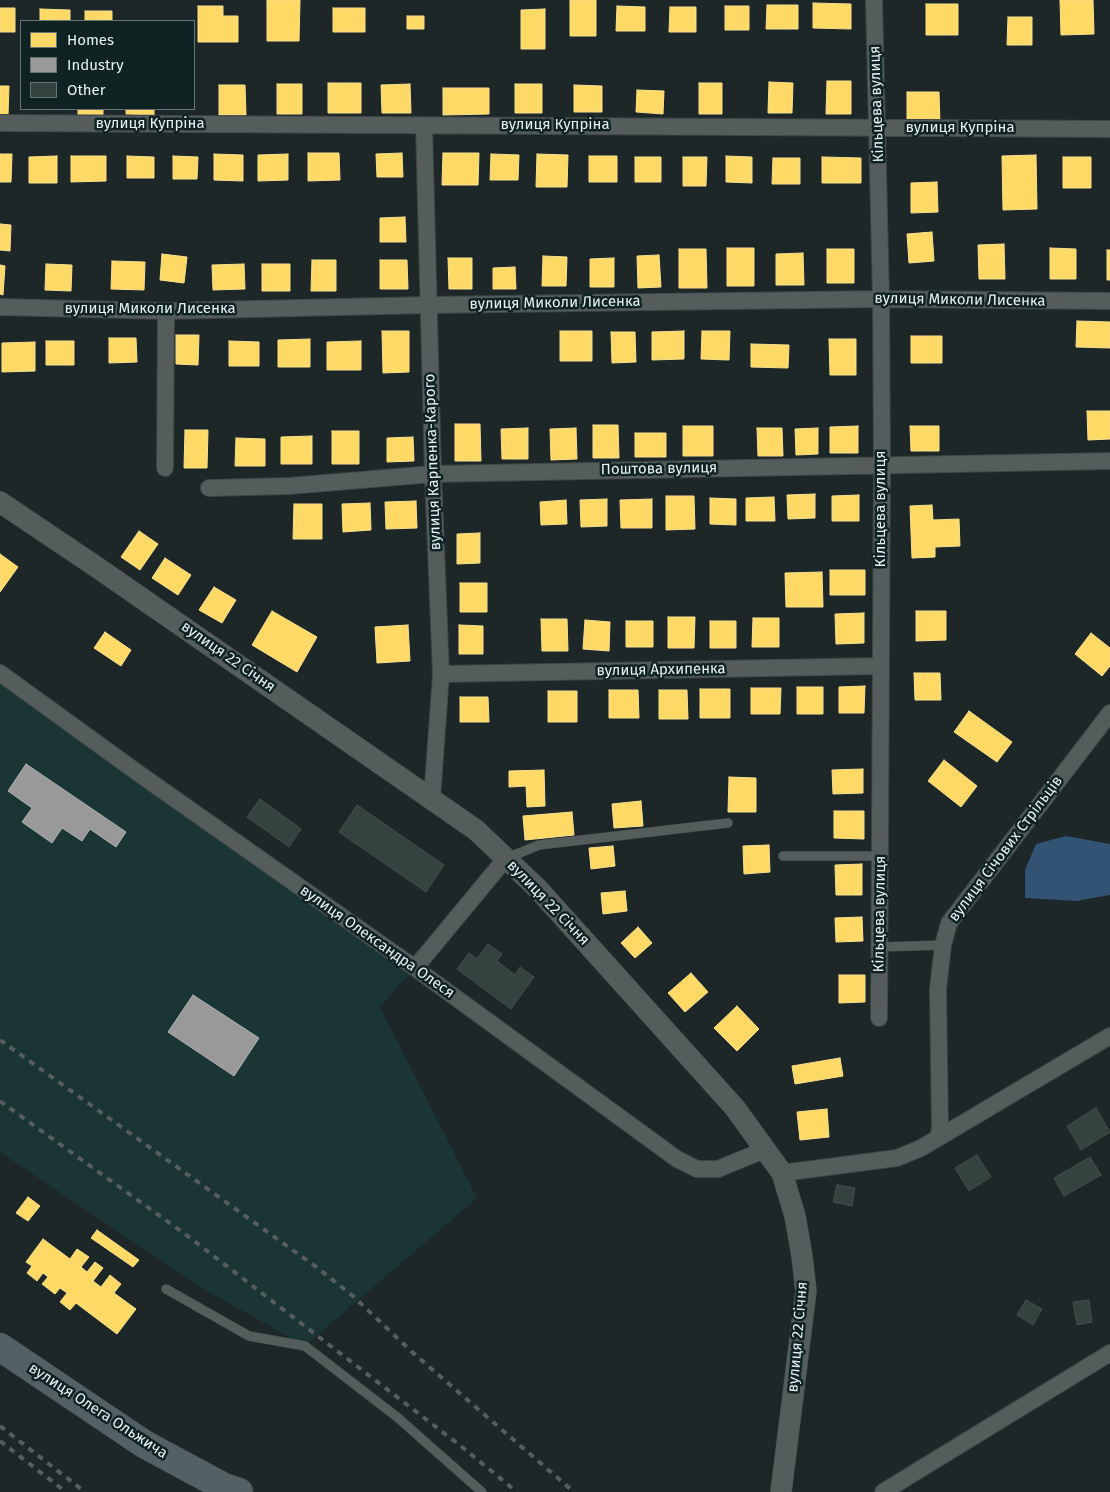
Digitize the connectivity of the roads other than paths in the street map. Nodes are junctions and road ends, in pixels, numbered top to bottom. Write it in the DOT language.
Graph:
graph roads {
  1 [pos="874,0"];
  2 [pos="0,123"];
  3 [pos="424,124"];
  4 [pos="878,127"];
  5 [pos="1110,129"];
  6 [pos="881,299"];
  7 [pos="1110,301"];
  8 [pos="429,305"];
  9 [pos="0,307"];
  10 [pos="166,311"];
  11 [pos="1110,461"];
  12 [pos="882,464"];
  13 [pos="165,468"];
  14 [pos="433,474"];
  15 [pos="208,488"];
  16 [pos="0,502"];
  17 [pos="880,666"];
  18 [pos="0,673"];
  19 [pos="441,674"];
  20 [pos="1110,712"];
  21 [pos="432,799"];
  22 [pos="728,824"];
  23 [pos="783,856"];
  24 [pos="880,856"];
  25 [pos="506,858"];
  26 [pos="943,945"];
  27 [pos="880,947"];
  28 [pos="415,968"];
  29 [pos="879,1018"];
  30 [pos="1110,1036"];
  31 [pos="938,1138"];
  32 [pos="764,1150"];
  33 [pos="782,1173"];
  34 [pos="166,1289"];
  35 [pos="0,1347"];
  36 [pos="1110,1353"];
  37 [pos="231,1489"];
  38 [pos="482,1492"];
  39 [pos="781,1492"];
  40 [pos="883,1492"];
  1 -- 4 [label="street, Кільцева вулиця"];
  2 -- 3 [label="street, вулиця Купріна"];
  3 -- 4 [label="street, вулиця Купріна"];
  3 -- 8 [label="street, вулиця Карпенка-Карого"];
  4 -- 5 [label="street, вулиця Купріна"];
  4 -- 6 [label="street, Кільцева вулиця"];
  6 -- 7 [label="street, вулиця Миколи Лисенка"];
  6 -- 8 [label="street, вулиця Миколи Лисенка"];
  6 -- 12 [label="street, Кільцева вулиця"];
  8 -- 10 [label="street, вулиця Миколи Лисенка"];
  8 -- 14 [label="street, вулиця Карпенка-Карого"];
  9 -- 10 [label="street, вулиця Миколи Лисенка"];
  10 -- 13 [label="street"];
  11 -- 12 [label="street, Поштова вулиця"];
  12 -- 14 [label="street, Поштова вулиця"];
  12 -- 17 [label="street, Кільцева вулиця"];
  14 -- 15 [label="street, Поштова вулиця"];
  14 -- 19 [label="street, вулиця Карпенка-Карого"];
  16 -- 21 [label="street, вулиця 22 Січня"];
  17 -- 19 [label="street, вулиця Архипенка"];
  17 -- 24 [label="street, Кільцева вулиця"];
  18 -- 28 [label="street, вулиця Олександра Олеся"];
  19 -- 21 [label="street, вулиця Карпенка-Карого"];
  20 -- 26 [label="street, вулиця Січових Стрільців"];
  21 -- 25 [label="street, вулиця 22 Січня"];
  22 -- 25 [label="lane"];
  23 -- 24 [label="lane"];
  24 -- 27 [label="street, Кільцева вулиця"];
  25 -- 28 [label="street"];
  25 -- 32 [label="street, вулиця 22 Січня"];
  26 -- 27 [label="lane"];
  26 -- 31 [label="street, вулиця Січових Стрільців"];
  27 -- 29 [label="street, Кільцева вулиця"];
  28 -- 32 [label="street, вулиця Олександра Олеся"];
  30 -- 31 [label="street"];
  31 -- 33 [label="street"];
  32 -- 33 [label="street, вулиця 22 Січня"];
  33 -- 39 [label="street, вулиця 22 Січня"];
  34 -- 38 [label="lane"];
  35 -- 37 [label="highway, вулиця Олега Ольжича"];
  36 -- 40 [label="street"];
}
